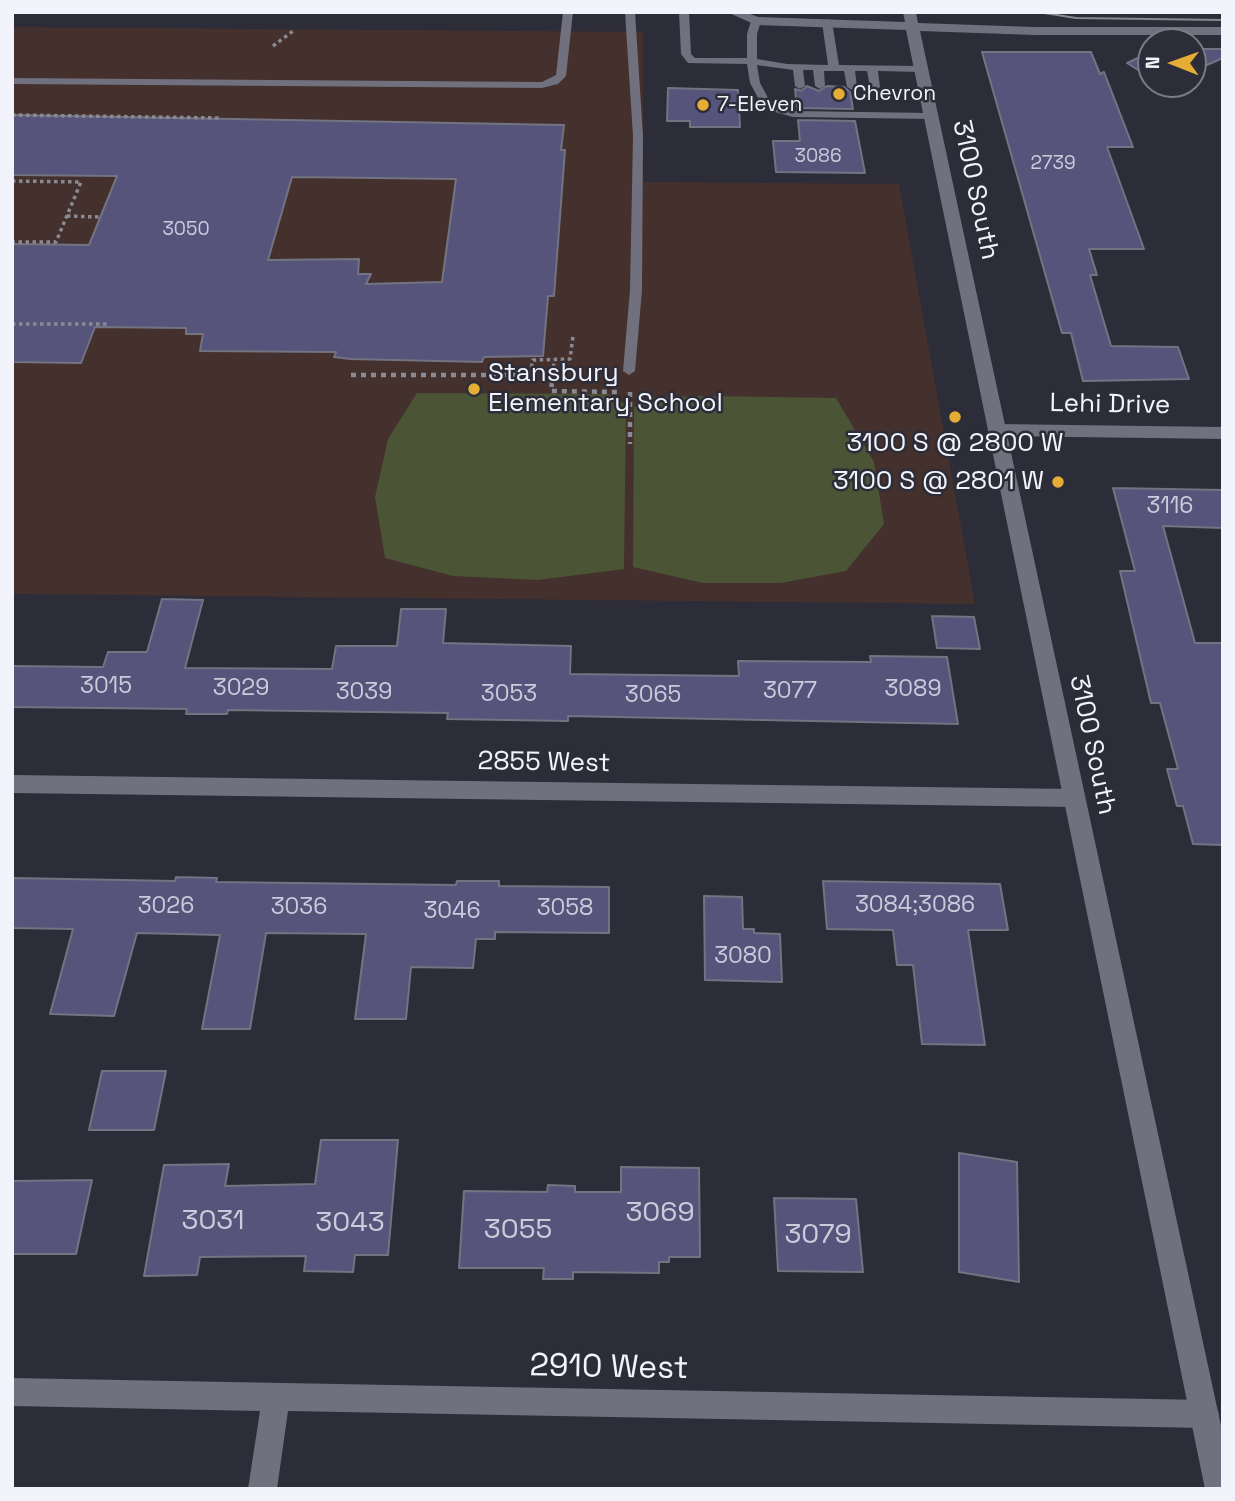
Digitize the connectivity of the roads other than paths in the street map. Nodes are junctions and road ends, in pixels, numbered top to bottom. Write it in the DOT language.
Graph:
graph roads {
  1 [pos="568,12"];
  2 [pos="630,12"];
  3 [pos="684,12"];
  4 [pos="733,12"];
  5 [pos="910,18"];
  6 [pos="756,21"];
  7 [pos="827,22"];
  8 [pos="1223,31"];
  9 [pos="752,61"];
  10 [pos="798,67"];
  11 [pos="818,67"];
  12 [pos="834,68"];
  13 [pos="849,68"];
  14 [pos="872,68"];
  15 [pos="920,69"];
  16 [pos="12,80"];
  17 [pos="800,86"];
  18 [pos="820,86"];
  19 [pos="852,87"];
  20 [pos="875,87"];
  21 [pos="802,102"];
  22 [pos="822,102"];
  23 [pos="855,103"];
  24 [pos="804,114"];
  25 [pos="824,114"];
  26 [pos="856,115"];
  27 [pos="931,116"];
  28 [pos="629,371"];
  29 [pos="997,430"];
  30 [pos="1223,433"];
  31 [pos="12,784"];
  32 [pos="1074,798"];
  33 [pos="12,1392"];
  34 [pos="276,1397"];
  35 [pos="1205,1414"];
  36 [pos="1221,1488"];
  37 [pos="262,1489"];
  1 -- 16 [label="lane"];
  2 -- 28 [label="lane"];
  3 -- 9 [label="lane"];
  4 -- 6 [label="street"];
  5 -- 7 [label="street"];
  5 -- 8 [label="street"];
  5 -- 15 [label="street, 3100 South"];
  6 -- 7 [label="street"];
  6 -- 9 [label="lane"];
  7 -- 12 [label="lane"];
  9 -- 10 [label="lane"];
  9 -- 24 [label="lane"];
  10 -- 11 [label="lane"];
  10 -- 17 [label="lane"];
  11 -- 12 [label="lane"];
  11 -- 18 [label="lane"];
  12 -- 13 [label="lane"];
  13 -- 14 [label="lane"];
  13 -- 19 [label="lane"];
  14 -- 15 [label="lane"];
  14 -- 20 [label="lane"];
  15 -- 27 [label="street, 3100 South"];
  21 -- 24 [label="lane"];
  22 -- 25 [label="lane"];
  23 -- 26 [label="lane"];
  24 -- 25 [label="lane"];
  25 -- 26 [label="lane"];
  26 -- 27 [label="lane"];
  27 -- 29 [label="street, 3100 South"];
  29 -- 30 [label="street, Lehi Drive"];
  29 -- 32 [label="street, 3100 South"];
  31 -- 32 [label="street, 2855 West"];
  32 -- 35 [label="street, 3100 South"];
  33 -- 34 [label="street, 2910 West"];
  34 -- 35 [label="street, 2910 West"];
  34 -- 37 [label="street"];
  35 -- 36 [label="street, 3100 South"];
}
